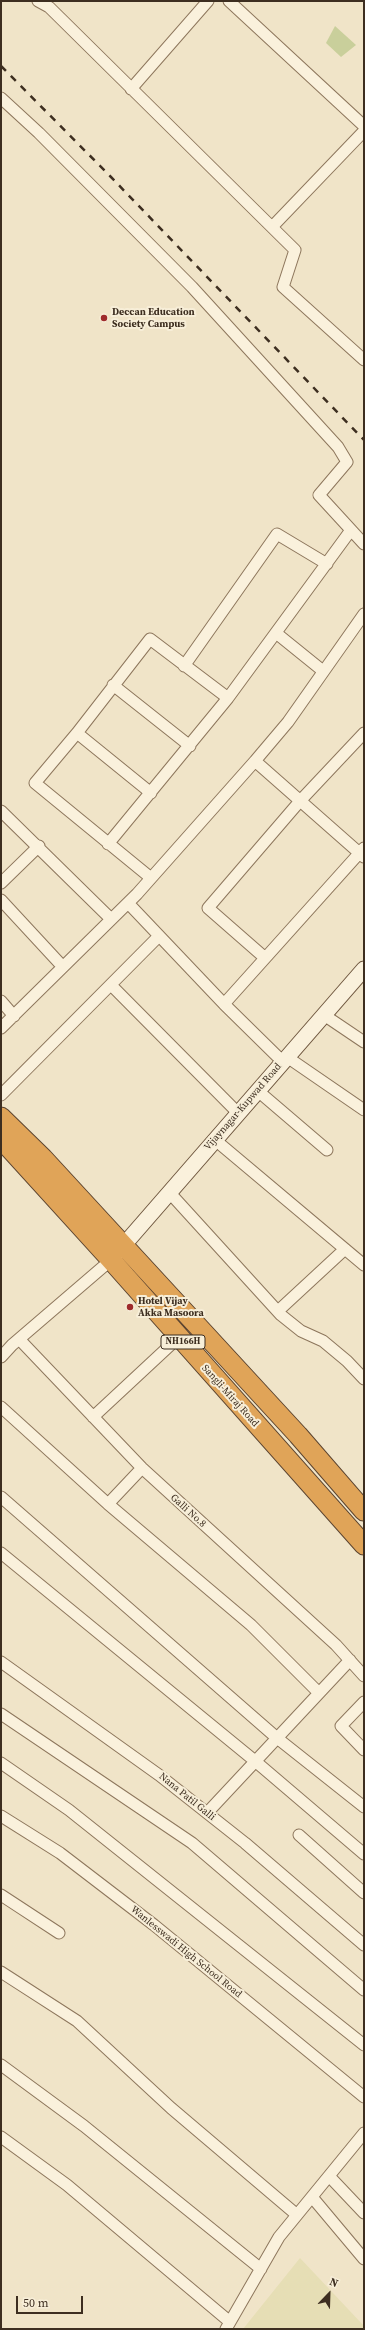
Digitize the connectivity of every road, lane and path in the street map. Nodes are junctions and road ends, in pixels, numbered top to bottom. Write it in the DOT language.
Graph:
graph roads {
  1 [pos="208,1"];
  2 [pos="229,1"];
  3 [pos="41,2"];
  4 [pos="131,89"];
  5 [pos="1,98"];
  6 [pos="364,126"];
  7 [pos="364,131"];
  8 [pos="272,227"];
  9 [pos="364,360"];
  10 [pos="352,530"];
  11 [pos="364,544"];
  12 [pos="327,564"];
  13 [pos="364,614"];
  14 [pos="276,633"];
  15 [pos="184,666"];
  16 [pos="324,671"];
  17 [pos="113,685"];
  18 [pos="228,698"];
  19 [pos="78,733"];
  20 [pos="364,733"];
  21 [pos="190,746"];
  22 [pos="255,761"];
  23 [pos="152,793"];
  24 [pos="300,801"];
  25 [pos="1,811"];
  26 [pos="108,844"];
  27 [pos="39,846"];
  28 [pos="362,853"];
  29 [pos="152,878"];
  30 [pos="1,884"];
  31 [pos="1,900"];
  32 [pos="128,903"];
  33 [pos="111,919"];
  34 [pos="159,936"];
  35 [pos="264,957"];
  36 [pos="63,967"];
  37 [pos="364,969"];
  38 [pos="111,985"];
  39 [pos="1,1001"];
  40 [pos="224,1004"];
  41 [pos="324,1015"];
  42 [pos="14,1016"];
  43 [pos="1,1028"];
  44 [pos="364,1042"];
  45 [pos="285,1059"];
  46 [pos="258,1091"];
  47 [pos="1,1095"];
  48 [pos="364,1110"];
  49 [pos="238,1113"];
  50 [pos="1,1117"];
  51 [pos="1,1138"];
  52 [pos="214,1139"];
  53 [pos="327,1150"];
  54 [pos="169,1192"];
  55 [pos="345,1249"];
  56 [pos="117,1253"];
  57 [pos="364,1265"];
  58 [pos="278,1311"];
  59 [pos="179,1337"];
  60 [pos="19,1339"];
  61 [pos="1,1357"];
  62 [pos="364,1379"];
  63 [pos="1,1407"];
  64 [pos="93,1418"];
  65 [pos="142,1468"];
  66 [pos="1,1497"];
  67 [pos="108,1504"];
  68 [pos="364,1511"];
  69 [pos="364,1545"];
  70 [pos="1,1553"];
  71 [pos="350,1660"];
  72 [pos="1,1662"];
  73 [pos="364,1676"];
  74 [pos="320,1693"];
  75 [pos="364,1702"];
  76 [pos="1,1714"];
  77 [pos="277,1738"];
  78 [pos="364,1750"];
  79 [pos="255,1761"];
  80 [pos="1,1763"];
  81 [pos="364,1807"];
  82 [pos="207,1813"];
  83 [pos="1,1816"];
  84 [pos="299,1835"];
  85 [pos="364,1854"];
  86 [pos="364,1893"];
  87 [pos="1,1895"];
  88 [pos="60,1933"];
  89 [pos="364,1945"];
  90 [pos="1,1972"];
  91 [pos="364,1990"];
  92 [pos="364,2045"];
  93 [pos="1,2065"];
  94 [pos="364,2097"];
  95 [pos="364,2133"];
  96 [pos="1,2137"];
  97 [pos="329,2176"];
  98 [pos="312,2198"];
  99 [pos="364,2213"];
  100 [pos="297,2215"];
  101 [pos="364,2259"];
  102 [pos="261,2269"];
  103 [pos="228,2326"];
  1 -- 4 [label="street"];
  2 -- 6 [label="street"];
  3 -- 4 [label="street"];
  4 -- 8 [label="street"];
  5 -- 10 [label="street"];
  7 -- 8 [label="street"];
  8 -- 9 [label="street"];
  10 -- 11 [label="street"];
  10 -- 12 [label="street"];
  12 -- 14 [label="street"];
  12 -- 15 [label="street"];
  13 -- 16 [label="street"];
  14 -- 16 [label="street"];
  14 -- 18 [label="street"];
  15 -- 17 [label="street"];
  15 -- 18 [label="street"];
  16 -- 22 [label="street"];
  17 -- 19 [label="street"];
  17 -- 21 [label="street"];
  18 -- 21 [label="street"];
  19 -- 23 [label="street"];
  19 -- 26 [label="street"];
  20 -- 24 [label="street"];
  21 -- 23 [label="street"];
  22 -- 24 [label="street"];
  22 -- 29 [label="street"];
  23 -- 26 [label="street"];
  24 -- 28 [label="street"];
  24 -- 35 [label="street"];
  25 -- 27 [label="street"];
  26 -- 29 [label="street"];
  27 -- 30 [label="street"];
  27 -- 33 [label="street"];
  28 -- 35 [label="street"];
  29 -- 32 [label="street"];
  31 -- 36 [label="street"];
  32 -- 33 [label="street"];
  32 -- 34 [label="street"];
  33 -- 36 [label="street"];
  34 -- 38 [label="street"];
  34 -- 40 [label="street"];
  35 -- 40 [label="street"];
  36 -- 42 [label="street"];
  37 -- 41 [label="street, Vijaynagar-Kupwad Road"];
  38 -- 47 [label="street"];
  38 -- 49 [label="street"];
  39 -- 42 [label="street"];
  40 -- 45 [label="street"];
  41 -- 44 [label="street"];
  41 -- 45 [label="street, Vijaynagar-Kupwad Road"];
  42 -- 43 [label="street"];
  45 -- 46 [label="street, Vijaynagar-Kupwad Road"];
  45 -- 48 [label="street"];
  46 -- 49 [label="street, Vijaynagar-Kupwad Road"];
  46 -- 53 [label="street"];
  49 -- 52 [label="street, Vijaynagar-Kupwad Road"];
  50 -- 56 [label="highway, Sangli-Miraj Road"];
  51 -- 56 [label="highway, Sangli-Miraj Road / NH166H"];
  52 -- 54 [label="street, Vijaynagar-Kupwad Road"];
  52 -- 55 [label="street"];
  54 -- 56 [label="street, Vijaynagar-Kupwad Road"];
  54 -- 58 [label="street"];
  55 -- 57 [label="street"];
  55 -- 58 [label="street"];
  56 -- 59 [label="highway, Sangli-Miraj Road / NH166H"];
  56 -- 60 [label="street"];
  56 -- 68 [label="highway, Sangli-Miraj Road"];
  58 -- 62 [label="street"];
  59 -- 64 [label="street"];
  59 -- 69 [label="highway, Sangli-Miraj Road / NH166H"];
  60 -- 61 [label="street"];
  60 -- 64 [label="street, Galli No.8"];
  63 -- 67 [label="street"];
  64 -- 65 [label="street, Galli No.8"];
  65 -- 67 [label="street"];
  65 -- 71 [label="street, Galli No.8"];
  66 -- 77 [label="street"];
  67 -- 74 [label="street"];
  70 -- 79 [label="street"];
  71 -- 73 [label="street, Galli No.8"];
  71 -- 74 [label="street"];
  72 -- 82 [label="street, Nana Patil Galli"];
  74 -- 77 [label="street"];
  75 -- 78 [label="street"];
  76 -- 91 [label="street"];
  77 -- 79 [label="street"];
  77 -- 81 [label="street"];
  79 -- 82 [label="street"];
  79 -- 85 [label="street"];
  80 -- 92 [label="street"];
  82 -- 89 [label="street, Nana Patil Galli"];
  83 -- 94 [label="street, Wanlesswadi High School Road"];
  84 -- 86 [label="street"];
  87 -- 88 [label="street"];
  90 -- 100 [label="street"];
  93 -- 102 [label="street"];
  95 -- 97 [label="street"];
  96 -- 103 [label="street"];
  97 -- 98 [label="street"];
  97 -- 99 [label="street"];
  98 -- 100 [label="street"];
  98 -- 101 [label="street"];
  100 -- 102 [label="street"];
  102 -- 103 [label="street"];
}
